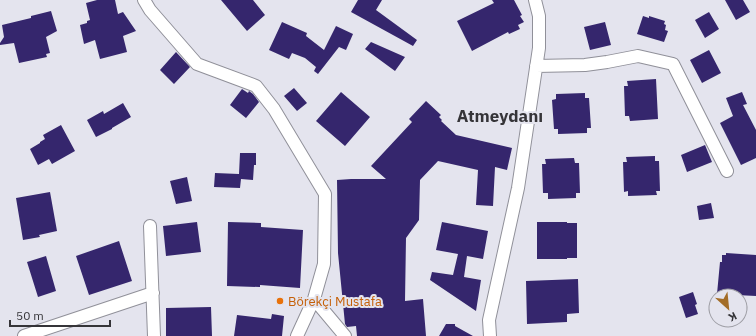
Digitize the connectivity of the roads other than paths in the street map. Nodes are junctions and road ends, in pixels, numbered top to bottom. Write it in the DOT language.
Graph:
graph roads {
  1 [pos="144,0"];
  2 [pos="535,0"];
  3 [pos="536,66"];
  4 [pos="727,171"];
  5 [pos="150,226"];
  6 [pos="153,292"];
  7 [pos="314,299"];
  8 [pos="24,336"];
  9 [pos="154,336"];
  10 [pos="297,336"];
  11 [pos="345,336"];
  12 [pos="490,336"];
  1 -- 7 [label="street"];
  2 -- 3 [label="street"];
  3 -- 4 [label="street"];
  3 -- 12 [label="street"];
  5 -- 6 [label="street"];
  6 -- 8 [label="street"];
  6 -- 9 [label="street"];
  7 -- 10 [label="street"];
  7 -- 11 [label="street"];
}
